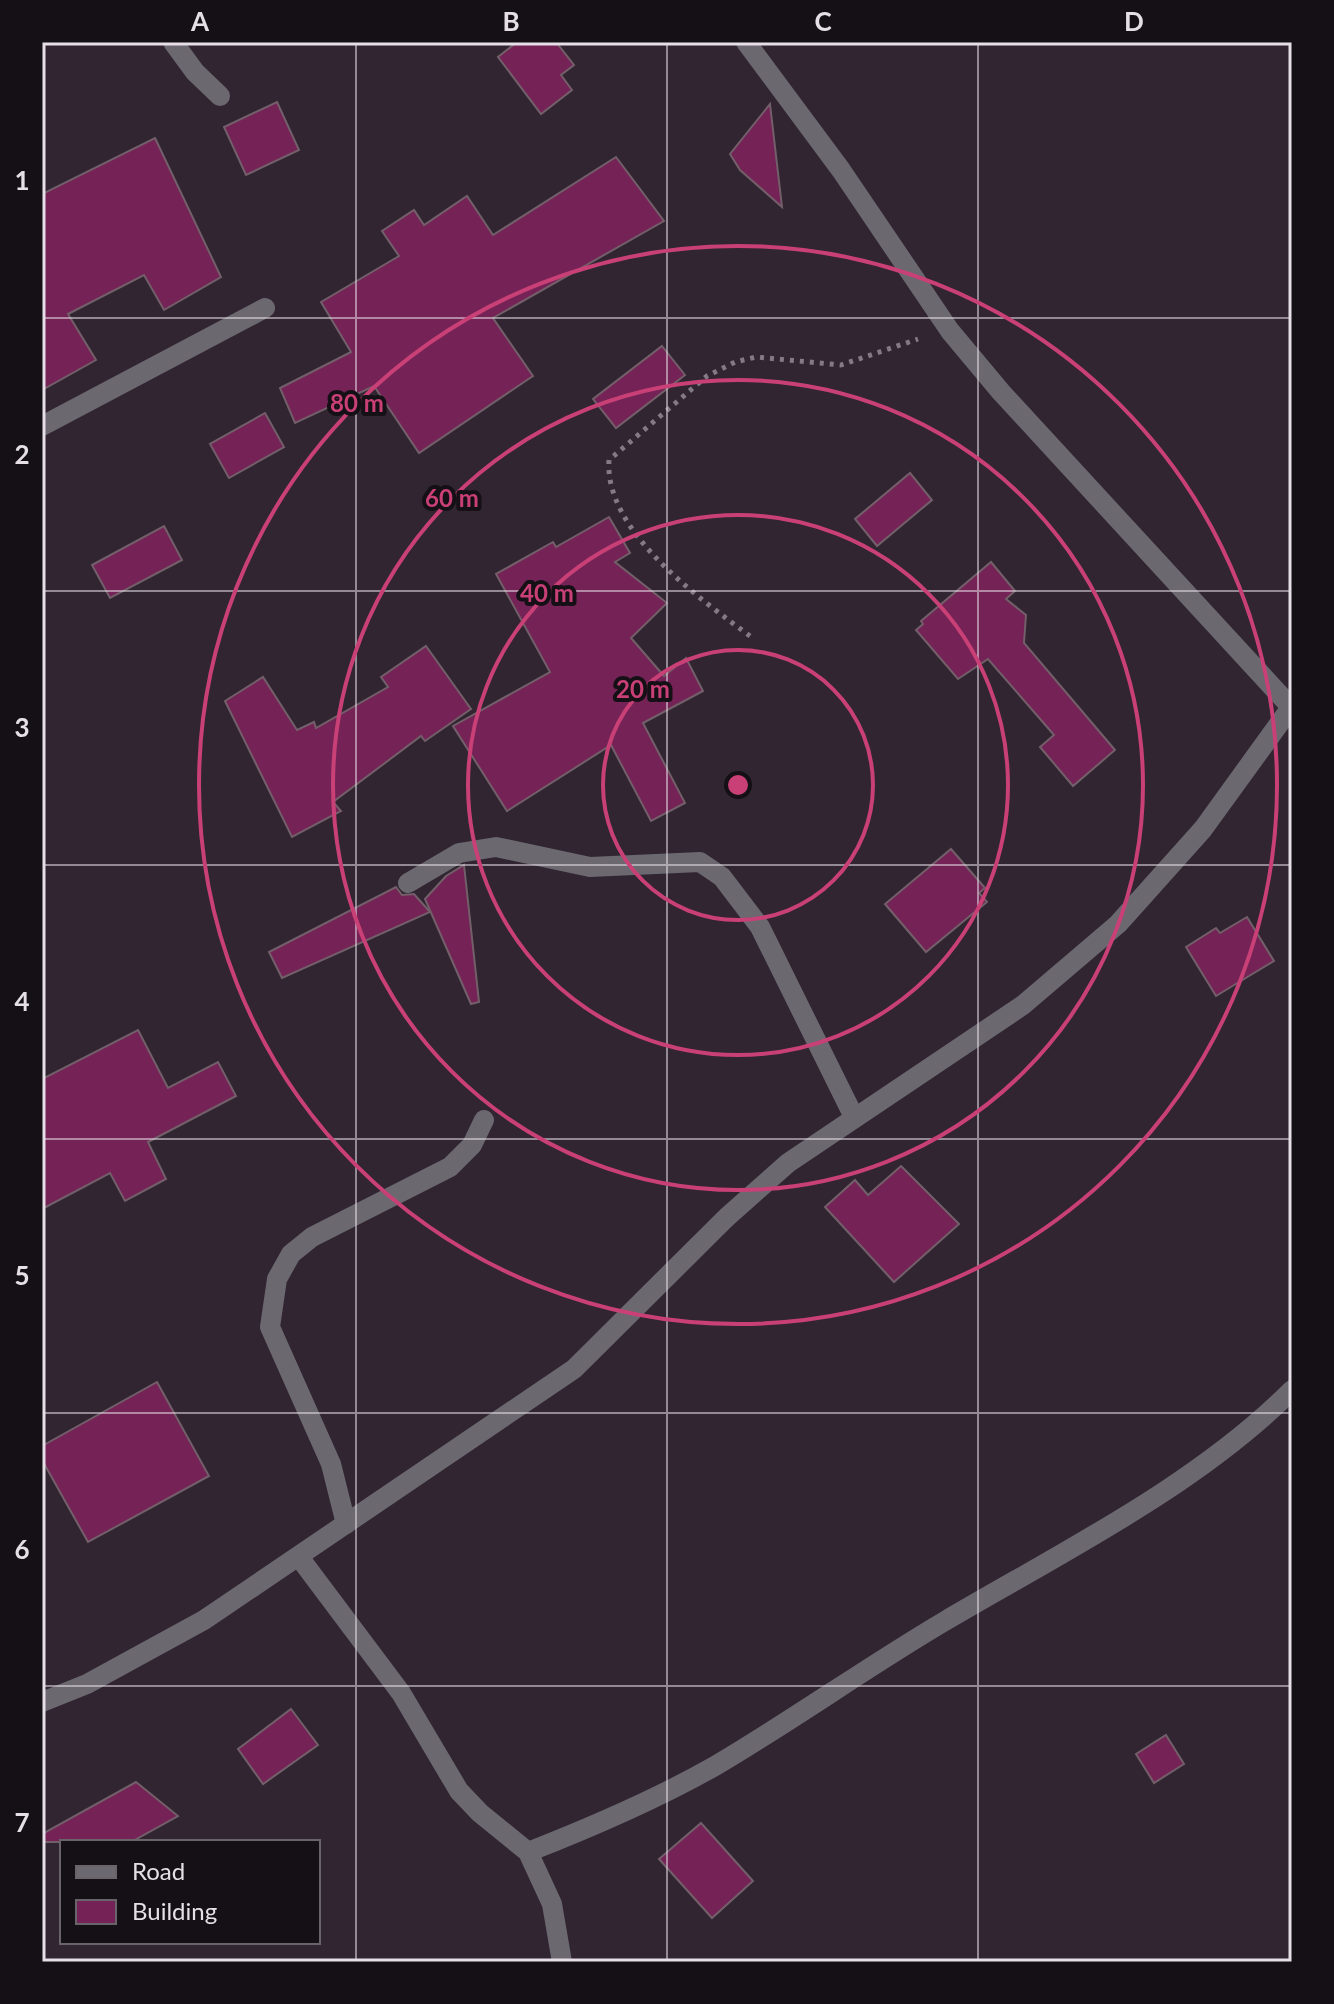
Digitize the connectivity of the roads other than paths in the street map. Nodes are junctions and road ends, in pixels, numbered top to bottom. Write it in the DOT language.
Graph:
graph roads {
  1 [pos="173,42"];
  2 [pos="746,42"];
  3 [pos="220,96"];
  4 [pos="265,308"];
  5 [pos="42,426"];
  6 [pos="1292,707"];
  7 [pos="408,883"];
  8 [pos="854,1117"];
  9 [pos="484,1120"];
  10 [pos="1292,1390"];
  11 [pos="346,1524"];
  12 [pos="299,1557"];
  13 [pos="42,1702"];
  14 [pos="528,1852"];
  15 [pos="562,1962"];
  1 -- 3 [label="street"];
  2 -- 6 [label="street"];
  4 -- 5 [label="street"];
  6 -- 8 [label="street"];
  7 -- 8 [label="street"];
  8 -- 11 [label="street"];
  9 -- 11 [label="street"];
  10 -- 14 [label="street"];
  11 -- 12 [label="street"];
  12 -- 13 [label="street"];
  12 -- 14 [label="street"];
  14 -- 15 [label="street"];
}
